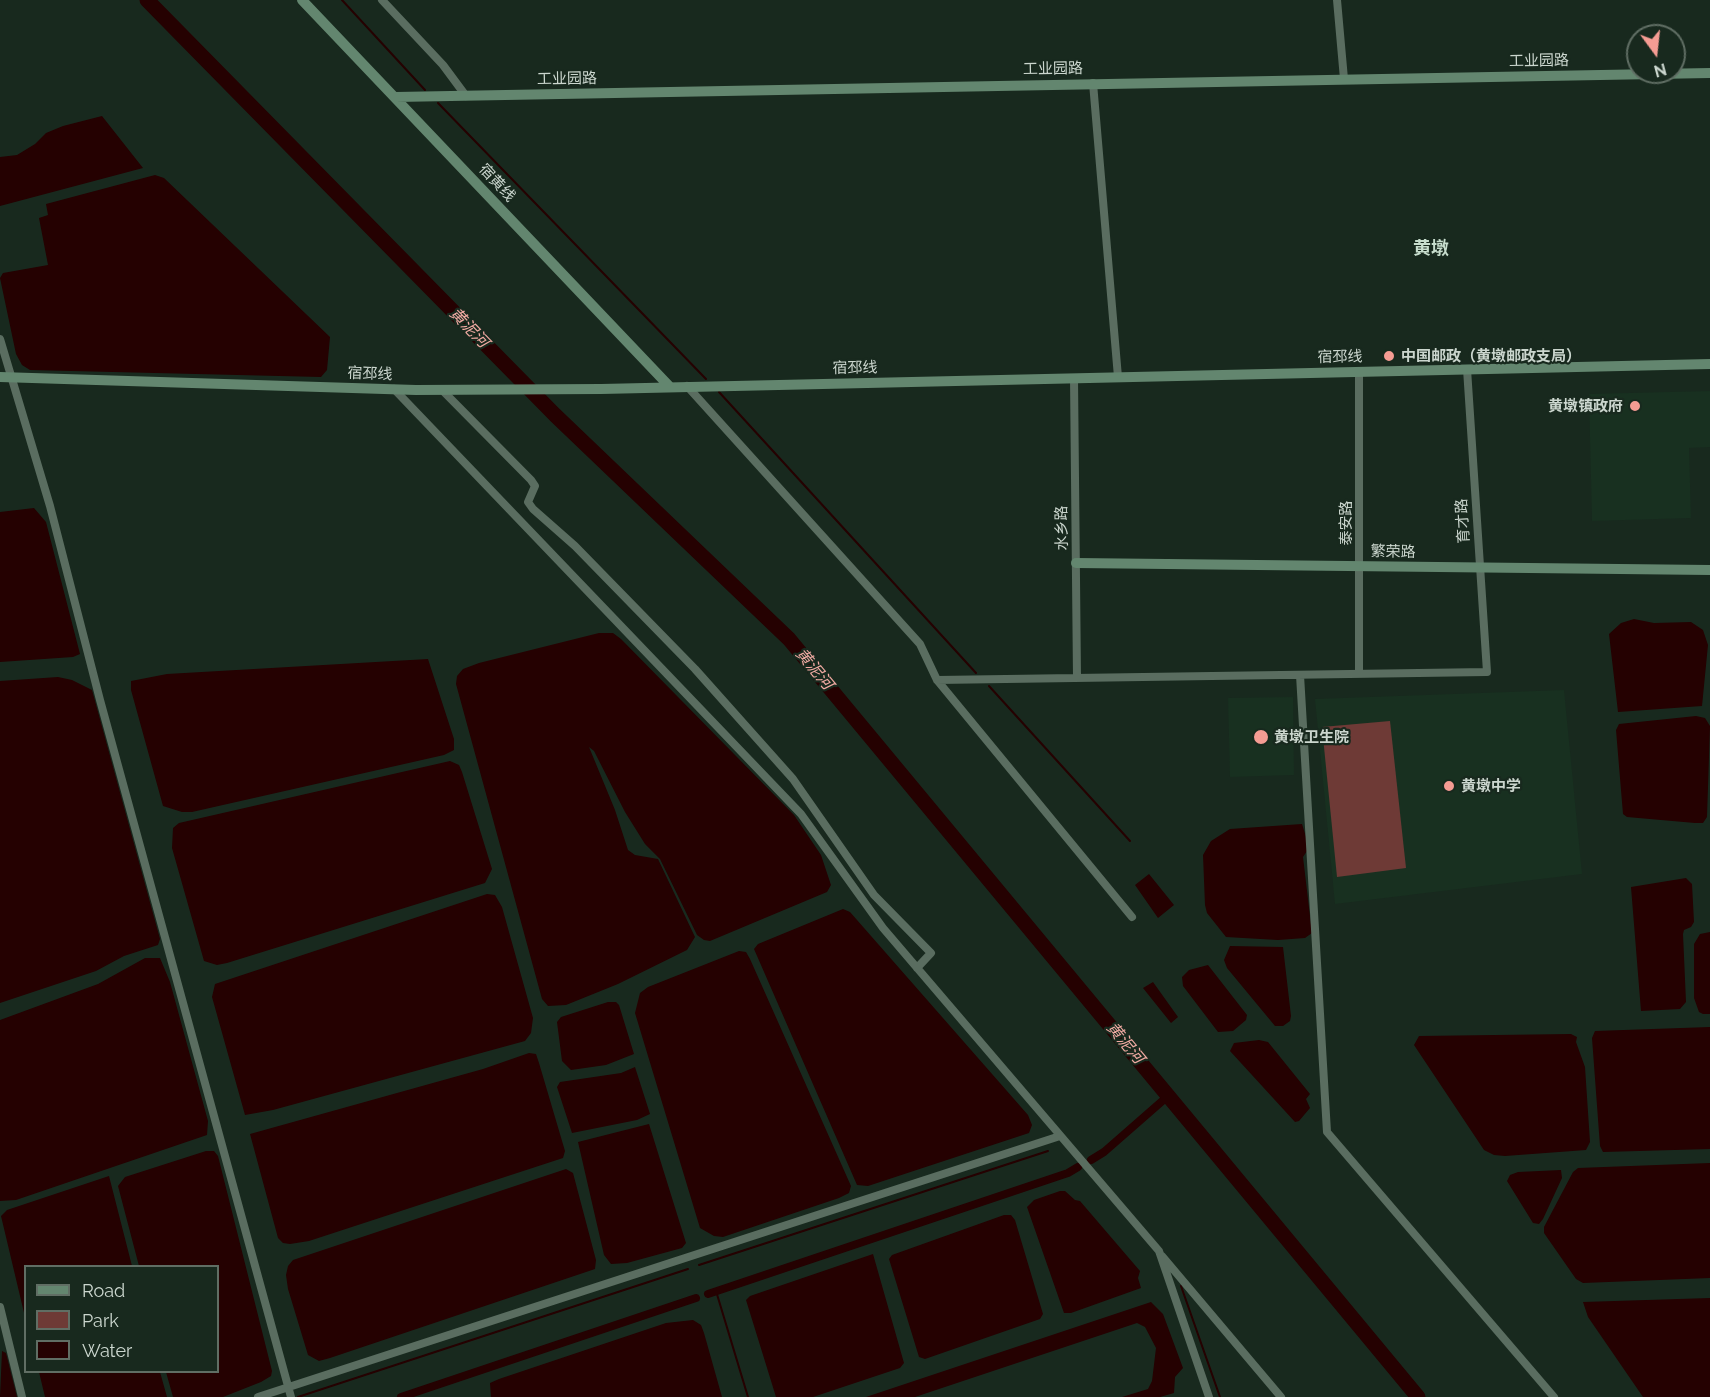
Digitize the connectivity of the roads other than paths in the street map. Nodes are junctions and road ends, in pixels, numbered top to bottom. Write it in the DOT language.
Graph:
graph roads {
  1 [pos="302,0"];
  2 [pos="382,0"];
  3 [pos="1337,0"];
  4 [pos="1710,73"];
  5 [pos="1344,79"];
  6 [pos="1093,83"];
  7 [pos="466,96"];
  8 [pos="396,97"];
  9 [pos="0,339"];
  10 [pos="1710,364"];
  11 [pos="1467,369"];
  12 [pos="1359,371"];
  13 [pos="5,377"];
  14 [pos="1118,377"];
  15 [pos="1074,378"];
  16 [pos="687,386"];
  17 [pos="670,387"];
  18 [pos="394,389"];
  19 [pos="442,390"];
  20 [pos="1076,563"];
  21 [pos="1359,566"];
  22 [pos="1479,568"];
  23 [pos="1710,570"];
  24 [pos="1359,674"];
  25 [pos="1300,675"];
  26 [pos="1077,678"];
  27 [pos="937,680"];
  28 [pos="874,895"];
  29 [pos="863,904"];
  30 [pos="1132,917"];
  31 [pos="917,968"];
  32 [pos="1060,1136"];
  33 [pos="1159,1251"];
  34 [pos="0,1307"];
  35 [pos="289,1387"];
  36 [pos="22,1397"];
  37 [pos="258,1397"];
  38 [pos="291,1397"];
  39 [pos="1209,1397"];
  40 [pos="1281,1397"];
  41 [pos="1554,1397"];
  1 -- 8 [label="street, 宿黄线"];
  2 -- 7 [label="street"];
  3 -- 5 [label="street"];
  4 -- 5 [label="street, 工业园路"];
  5 -- 6 [label="street, 工业园路"];
  6 -- 7 [label="street, 工业园路"];
  6 -- 14 [label="street"];
  7 -- 8 [label="street, 工业园路"];
  8 -- 17 [label="street, 宿黄线"];
  9 -- 13 [label="street"];
  10 -- 11 [label="street, 宿邳线"];
  11 -- 12 [label="street, 宿邳线"];
  11 -- 22 [label="street, 育才路"];
  12 -- 14 [label="street, 宿邳线"];
  12 -- 21 [label="street, 泰安路"];
  13 -- 18 [label="street, 宿邳线"];
  13 -- 35 [label="street"];
  14 -- 15 [label="street, 宿邳线"];
  15 -- 16 [label="street, 宿邳线"];
  15 -- 20 [label="street, 水乡路"];
  16 -- 17 [label="street, 宿邳线"];
  16 -- 27 [label="street"];
  17 -- 19 [label="street, 宿邳线"];
  18 -- 19 [label="street, 宿邳线"];
  18 -- 29 [label="street"];
  19 -- 28 [label="street"];
  20 -- 21 [label="street, 繁荣路"];
  20 -- 26 [label="street, 水乡路"];
  21 -- 22 [label="street, 繁荣路"];
  21 -- 24 [label="street, 泰安路"];
  22 -- 23 [label="street, 繁荣路"];
  22 -- 24 [label="street, 育才路"];
  24 -- 25 [label="street"];
  25 -- 26 [label="street"];
  25 -- 41 [label="street"];
  26 -- 27 [label="street"];
  27 -- 30 [label="street"];
  28 -- 29 [label="street"];
  28 -- 31 [label="street"];
  29 -- 31 [label="street"];
  31 -- 32 [label="street"];
  32 -- 33 [label="street"];
  32 -- 35 [label="street"];
  33 -- 39 [label="street"];
  33 -- 40 [label="street"];
  34 -- 36 [label="street"];
  35 -- 37 [label="street"];
  35 -- 38 [label="street"];
}
